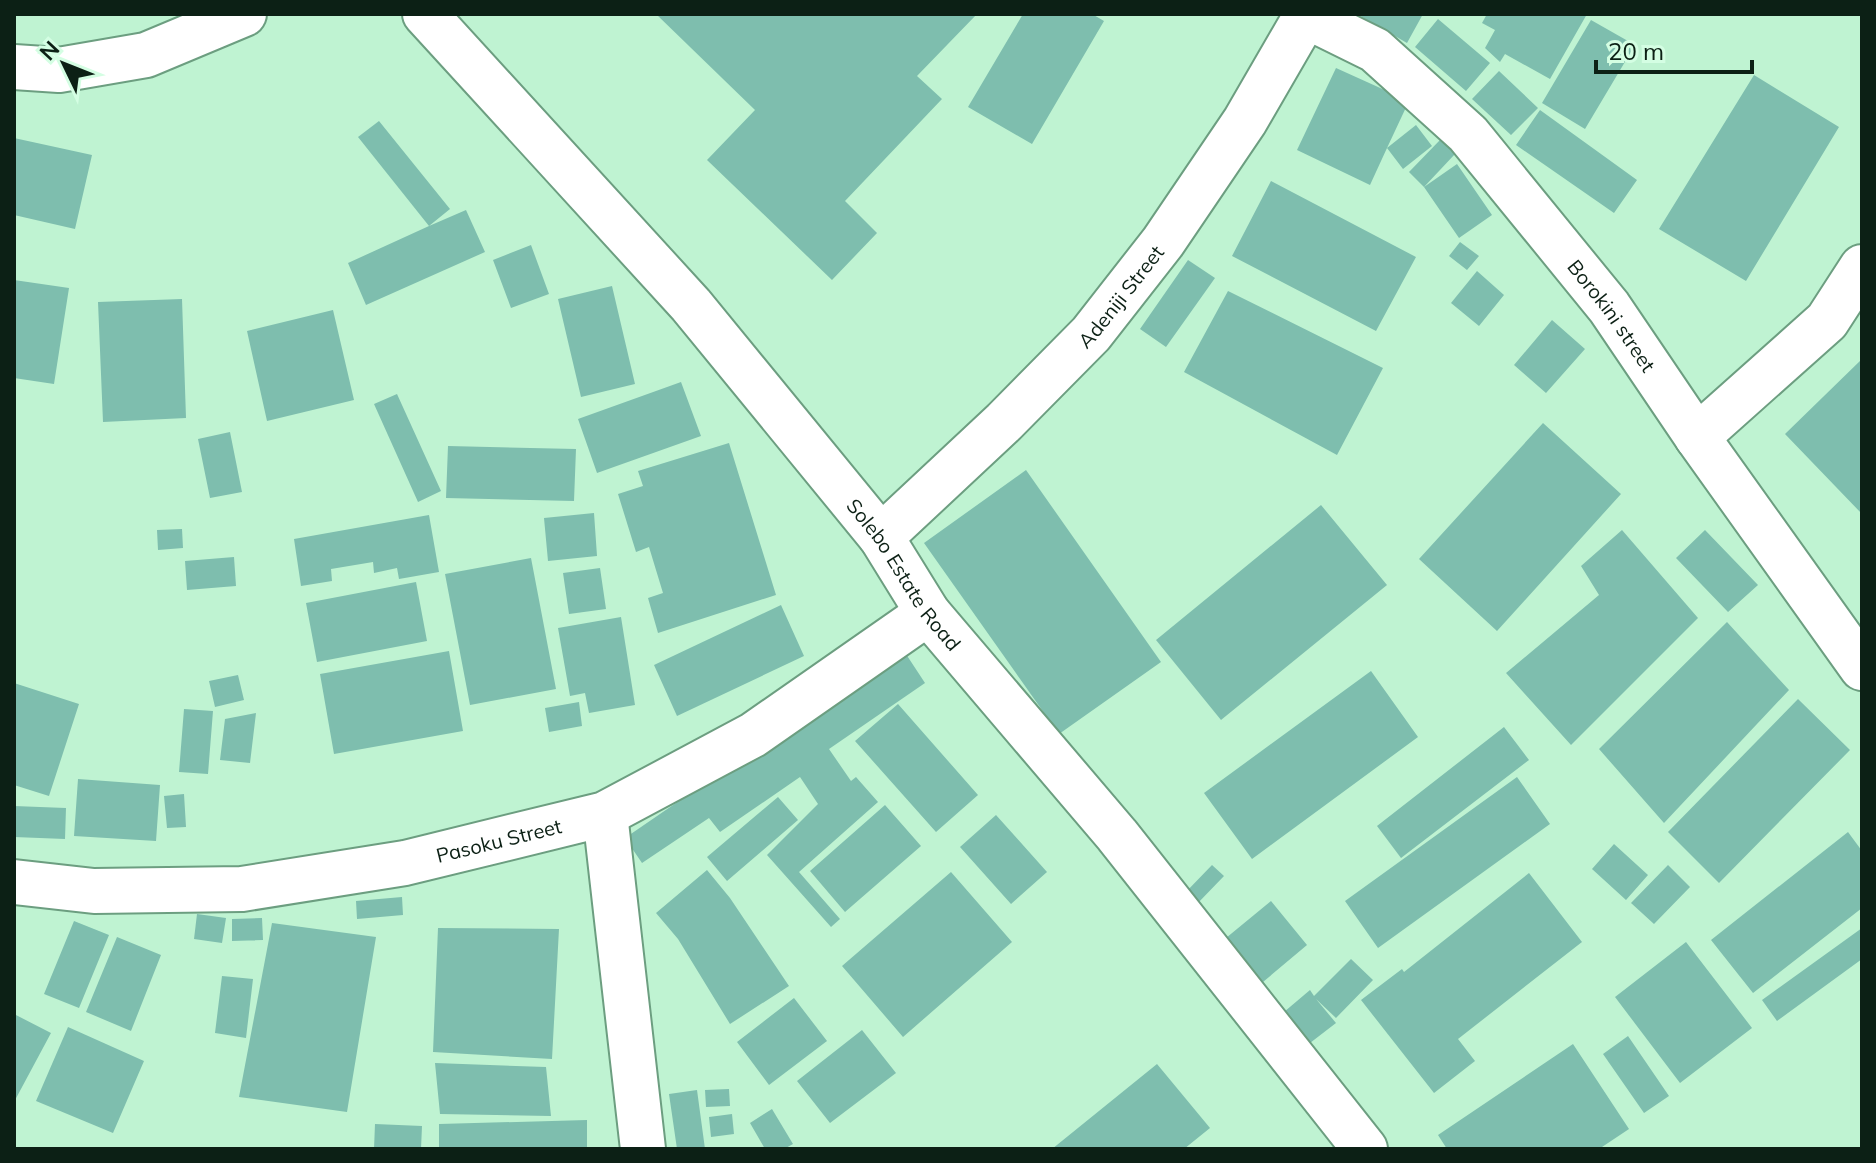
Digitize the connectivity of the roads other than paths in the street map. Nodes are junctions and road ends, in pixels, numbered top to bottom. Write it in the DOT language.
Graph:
graph roads {
  1 [pos="244,14"];
  2 [pos="425,14"];
  3 [pos="1307,15"];
  4 [pos="14,67"];
  5 [pos="1862,267"];
  6 [pos="1697,437"];
  7 [pos="881,537"];
  8 [pos="928,613"];
  9 [pos="1862,668"];
  10 [pos="605,814"];
  11 [pos="14,882"];
  12 [pos="643,1149"];
  13 [pos="1365,1149"];
  1 -- 4 [label="street"];
  2 -- 7 [label="street, Solebo Estate Road"];
  3 -- 6 [label="street, Borokini street"];
  3 -- 7 [label="street, Adeniji Street"];
  5 -- 6 [label="street"];
  6 -- 9 [label="street, Borokini street"];
  7 -- 8 [label="street, Solebo Estate Road"];
  8 -- 10 [label="street, Pasoku Street"];
  8 -- 13 [label="street, Solebo Estate Road"];
  10 -- 11 [label="street, Pasoku Street"];
  10 -- 12 [label="street"];
}
